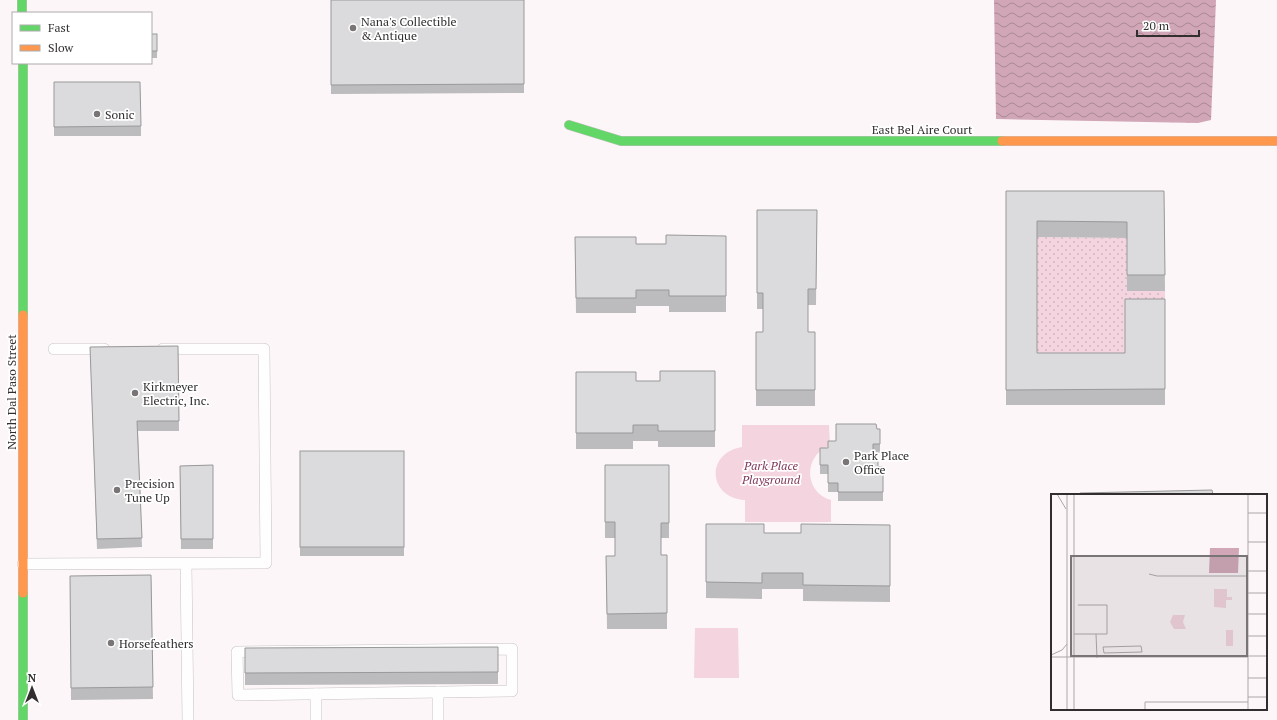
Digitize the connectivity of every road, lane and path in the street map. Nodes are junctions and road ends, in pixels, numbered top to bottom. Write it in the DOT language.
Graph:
graph roads {
  1 [pos="22,0"];
  2 [pos="22,12"];
  3 [pos="22,64"];
  4 [pos="569,125"];
  5 [pos="1277,141"];
  6 [pos="54,349"];
  7 [pos="116,349"];
  8 [pos="155,349"];
  9 [pos="23,564"];
  10 [pos="186,564"];
  11 [pos="438,692"];
  12 [pos="316,694"];
  13 [pos="23,720"];
  14 [pos="188,720"];
  15 [pos="316,720"];
  16 [pos="438,720"];
  1 -- 2 [label="street"];
  3 -- 9 [label="street, North Dal Paso Street"];
  4 -- 5 [label="street, East Bel Aire Court"];
  6 -- 7 [label="lane"];
  8 -- 10 [label="lane"];
  9 -- 10 [label="lane"];
  9 -- 13 [label="street, North Dal Paso Street"];
  10 -- 14 [label="lane"];
  11 -- 12 [label="lane"];
  11 -- 12 [label="lane"];
  11 -- 16 [label="lane"];
  12 -- 15 [label="lane"];
}
